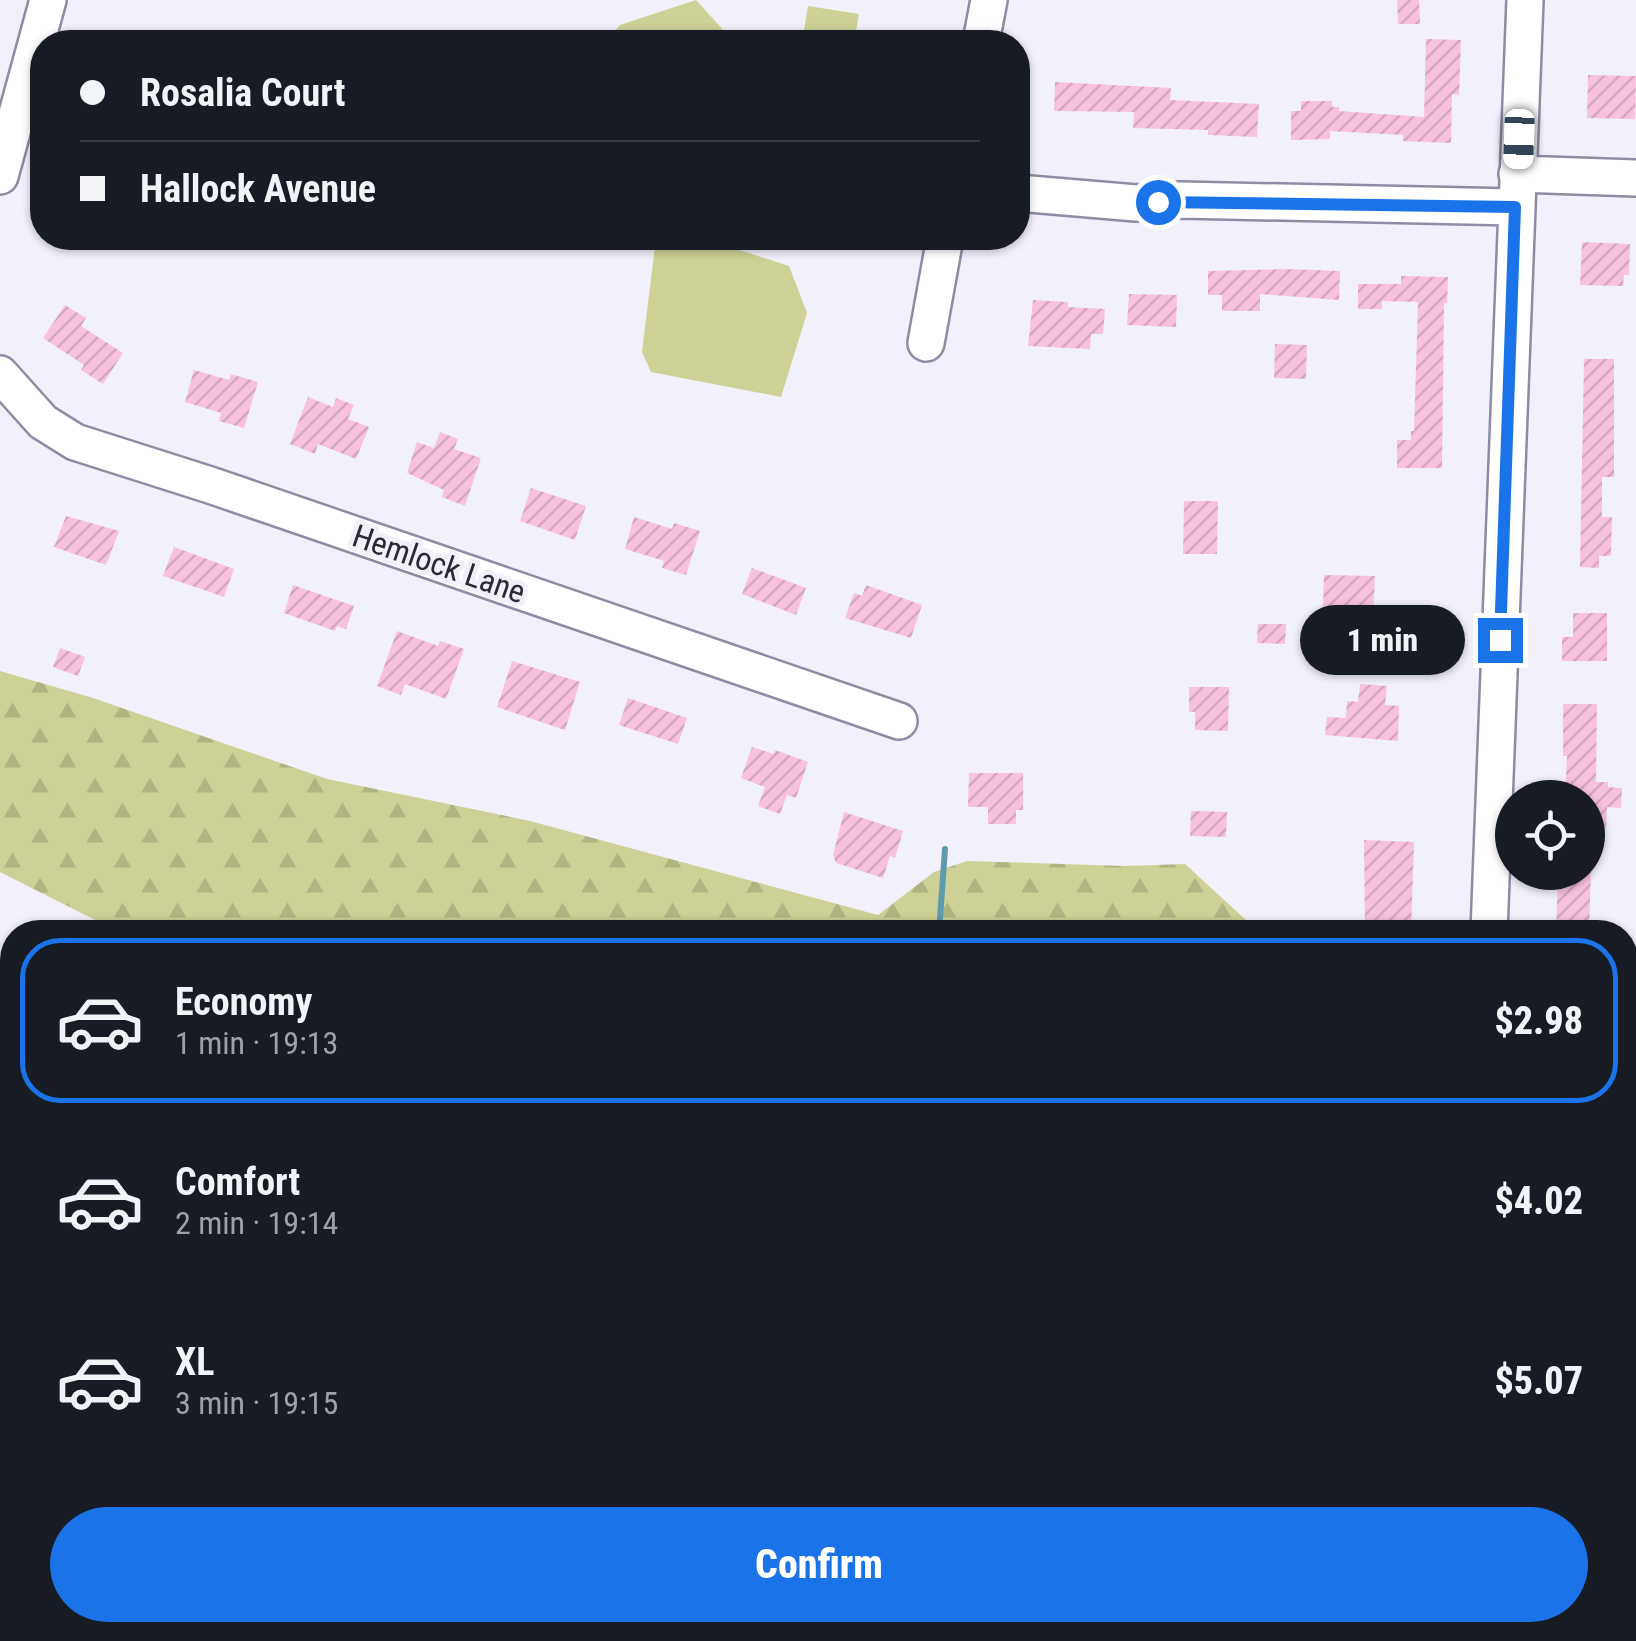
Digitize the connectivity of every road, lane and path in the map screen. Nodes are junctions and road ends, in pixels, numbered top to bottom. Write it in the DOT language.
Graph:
graph roads {
  1 [pos="48,0"];
  2 [pos="989,0"];
  3 [pos="1525,0"];
  4 [pos="40,30"];
  5 [pos="983,30"];
  6 [pos="30,66"];
  7 [pos="0,176"];
  8 [pos="1636,178"];
  9 [pos="1516,190"];
  10 [pos="1030,194"];
  11 [pos="944,250"];
  12 [pos="926,343"];
  13 [pos="0,374"];
  14 [pos="899,721"];
  15 [pos="1490,920"];
  1 -- 4 [label="street"];
  2 -- 5 [label="street"];
  3 -- 9 [label="street"];
  6 -- 7 [label="street"];
  8 -- 9 [label="street"];
  9 -- 10 [label="street"];
  9 -- 15 [label="street"];
  11 -- 12 [label="street"];
  13 -- 14 [label="street, Hemlock Lane"];
}
